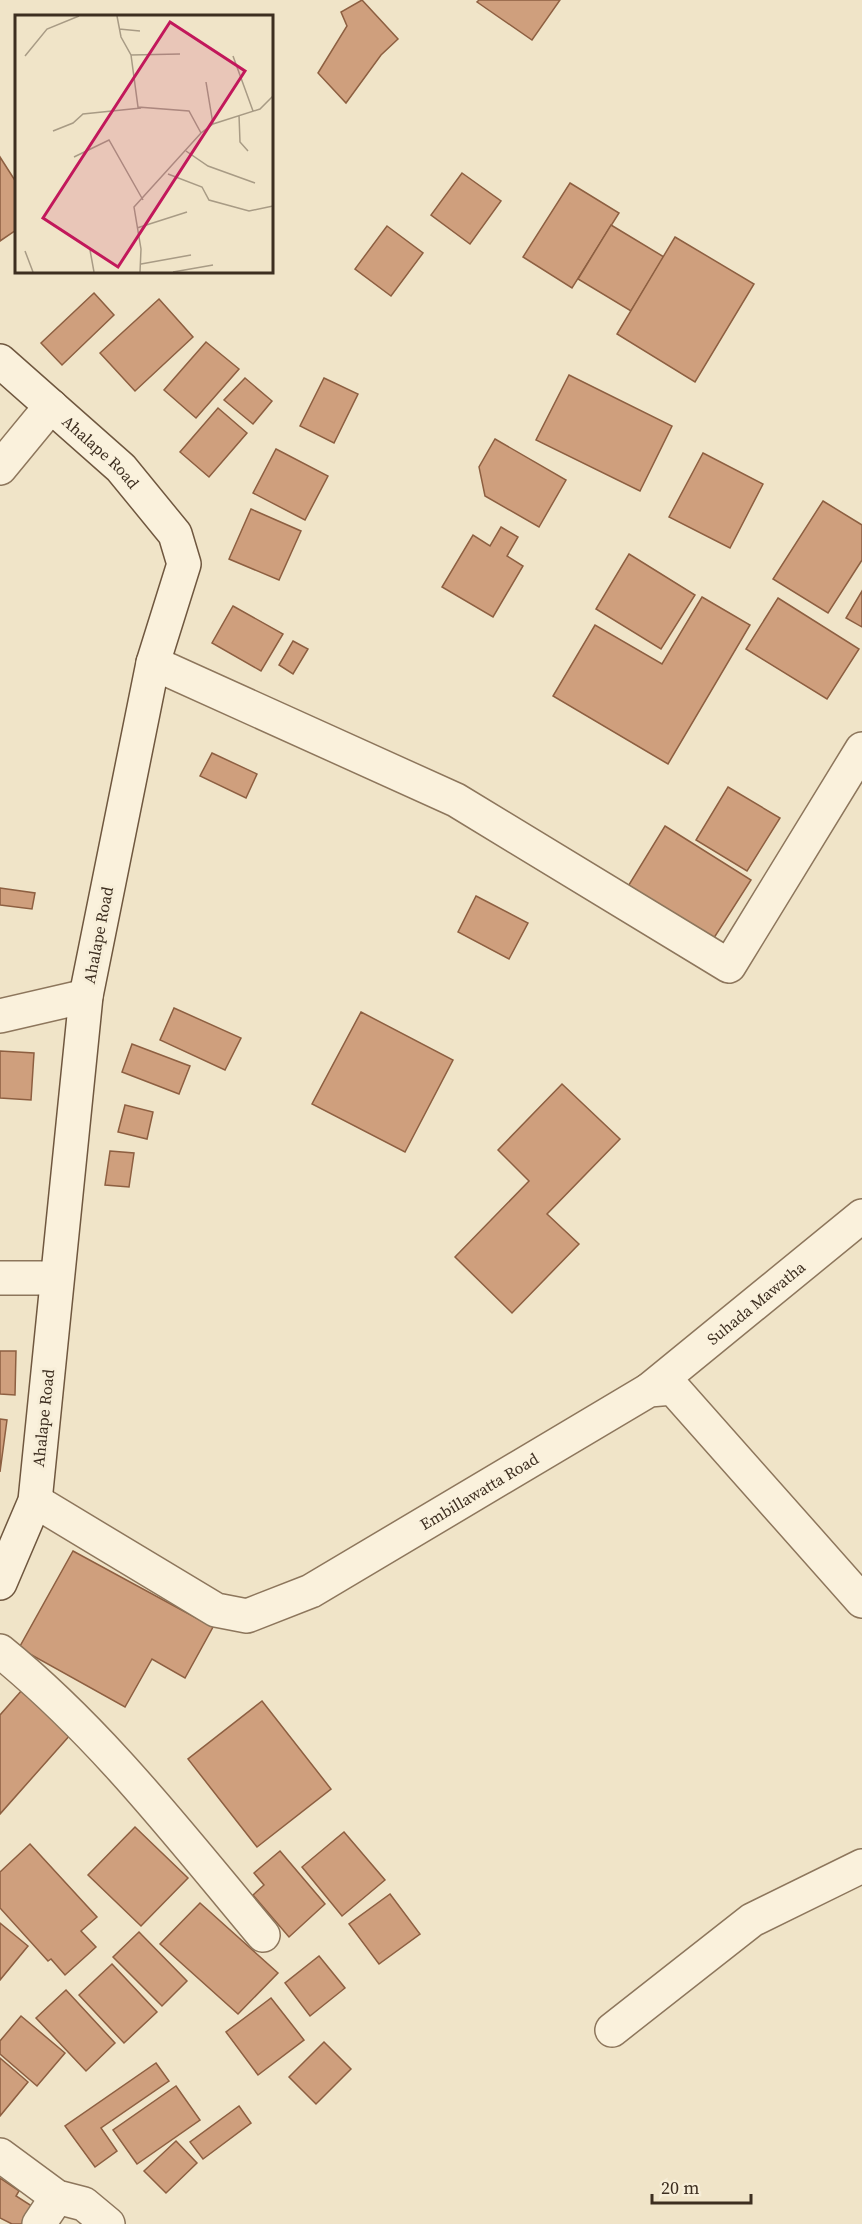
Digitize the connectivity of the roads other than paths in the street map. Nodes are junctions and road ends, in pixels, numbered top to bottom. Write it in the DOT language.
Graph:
graph roads {
  1 [pos="0,361"];
  2 [pos="51,406"];
  3 [pos="0,468"];
  4 [pos="153,663"];
  5 [pos="862,749"];
  6 [pos="86,996"];
  7 [pos="0,1016"];
  8 [pos="862,1216"];
  9 [pos="0,1278"];
  10 [pos="56,1278"];
  11 [pos="649,1390"];
  12 [pos="34,1501"];
  13 [pos="0,1583"];
  14 [pos="862,1601"];
  15 [pos="0,1651"];
  16 [pos="862,1866"];
  17 [pos="263,1935"];
  18 [pos="612,2030"];
  19 [pos="0,2155"];
  20 [pos="57,2197"];
  21 [pos="39,2224"];
  22 [pos="108,2224"];
  1 -- 2 [label="street, Ahalape Road"];
  2 -- 3 [label="street"];
  2 -- 4 [label="street, Ahalape Road"];
  4 -- 5 [label="street"];
  4 -- 6 [label="street, Ahalape Road"];
  6 -- 7 [label="street"];
  6 -- 10 [label="street, Ahalape Road"];
  8 -- 11 [label="street, Suhada Mawatha"];
  9 -- 10 [label="street"];
  10 -- 12 [label="street, Ahalape Road"];
  11 -- 12 [label="street, Embillawatta Road"];
  11 -- 14 [label="street"];
  12 -- 13 [label="street, Ahalape Road"];
  15 -- 17 [label="street"];
  16 -- 18 [label="street"];
  19 -- 20 [label="street"];
  20 -- 21 [label="street"];
  20 -- 22 [label="street"];
}
